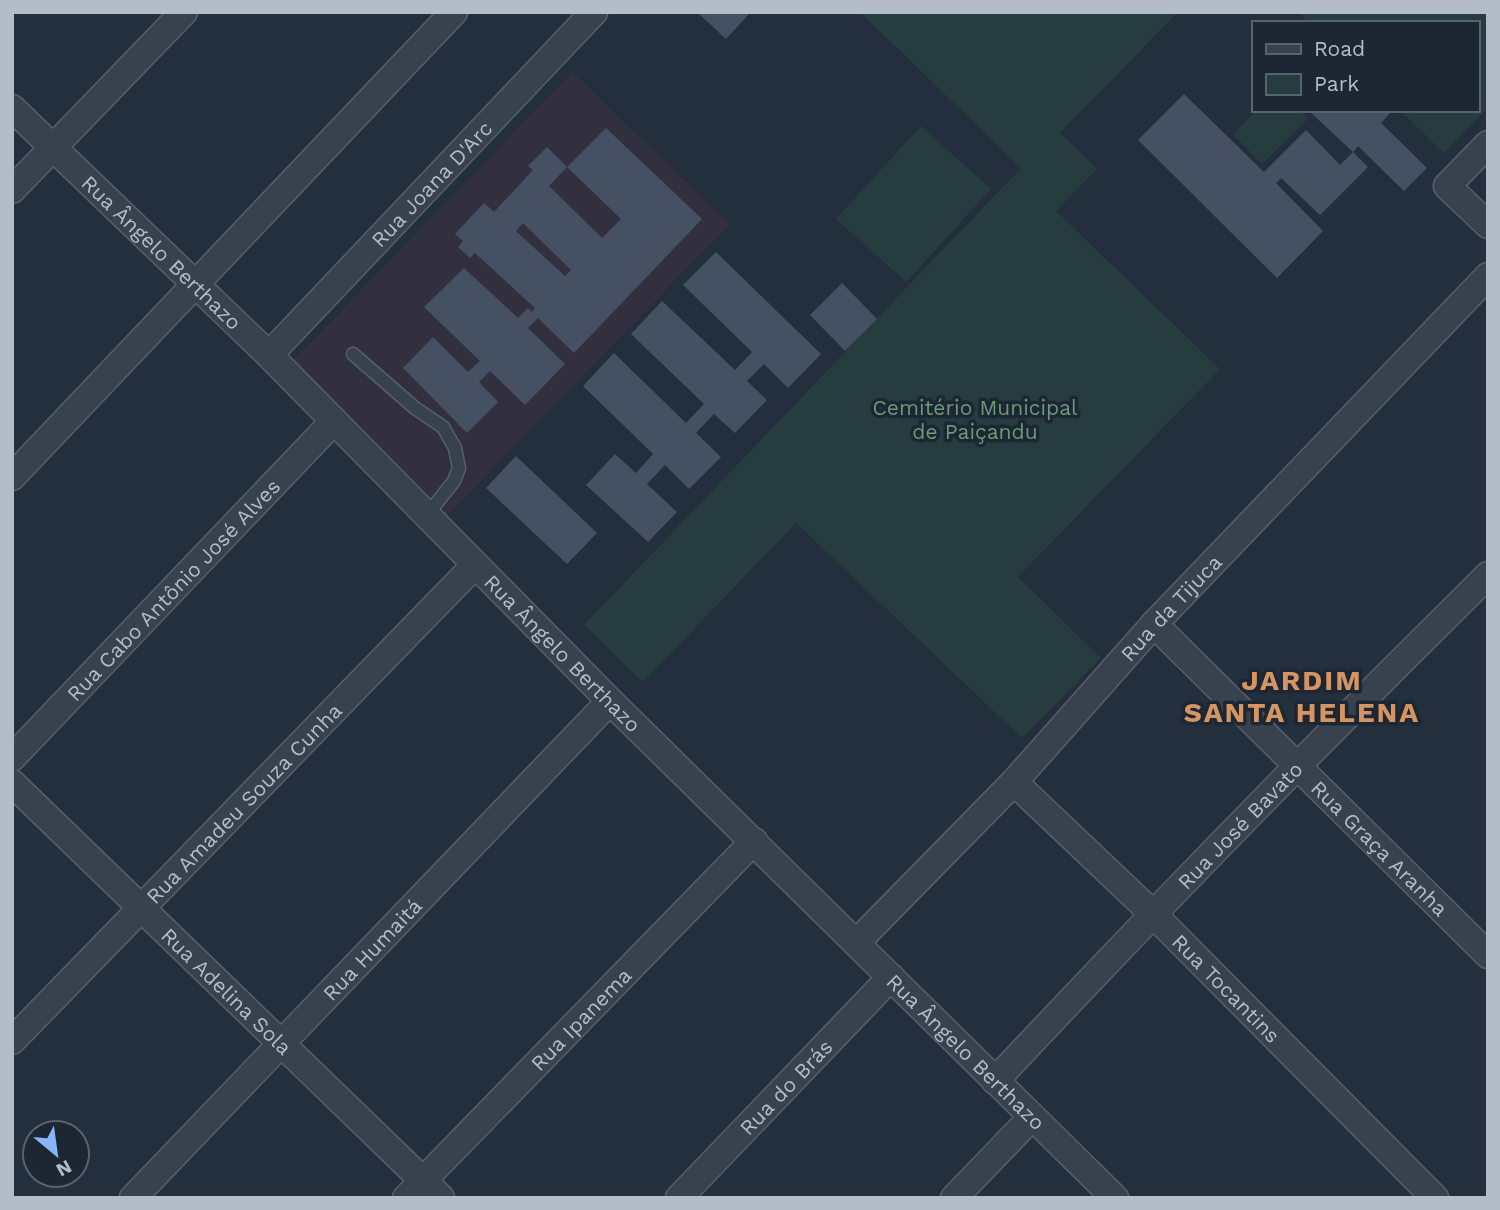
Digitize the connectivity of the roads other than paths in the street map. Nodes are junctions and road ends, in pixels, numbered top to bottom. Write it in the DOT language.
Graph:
graph roads {
  1 [pos="184,12"];
  2 [pos="454,12"];
  3 [pos="594,12"];
  4 [pos="12,108"];
  5 [pos="1488,144"];
  6 [pos="54,148"];
  7 [pos="12,190"];
  8 [pos="1488,225"];
  9 [pos="1488,276"];
  10 [pos="195,284"];
  11 [pos="353,354"];
  12 [pos="269,355"];
  13 [pos="334,421"];
  14 [pos="12,477"];
  15 [pos="427,515"];
  16 [pos="475,565"];
  17 [pos="1488,575"];
  18 [pos="1154,624"];
  19 [pos="610,701"];
  20 [pos="12,758"];
  21 [pos="1296,765"];
  22 [pos="1014,782"];
  23 [pos="12,783"];
  24 [pos="754,841"];
  25 [pos="142,908"];
  26 [pos="1152,913"];
  27 [pos="856,943"];
  28 [pos="1488,955"];
  29 [pos="891,977"];
  30 [pos="12,1041"];
  31 [pos="281,1043"];
  32 [pos="995,1081"];
  33 [pos="1032,1117"];
  34 [pos="423,1192"];
  35 [pos="133,1198"];
  36 [pos="679,1198"];
  37 [pos="954,1198"];
  38 [pos="1115,1198"];
  39 [pos="1435,1198"];
  1 -- 6 [label="street"];
  2 -- 10 [label="street"];
  3 -- 12 [label="street, Rua Joana D'Arc"];
  4 -- 6 [label="street, Rua Ângelo Berthazo"];
  5 -- 8 [label="street"];
  6 -- 7 [label="street"];
  6 -- 10 [label="street, Rua Ângelo Berthazo"];
  9 -- 18 [label="street, Rua da Tijuca"];
  10 -- 12 [label="street, Rua Ângelo Berthazo"];
  10 -- 14 [label="street"];
  11 -- 15 [label="lane"];
  12 -- 13 [label="street, Rua Ângelo Berthazo"];
  13 -- 15 [label="street, Rua Ângelo Berthazo"];
  13 -- 20 [label="street, Rua Cabo Antônio José Alves"];
  15 -- 16 [label="street, Rua Ângelo Berthazo"];
  16 -- 19 [label="street, Rua Ângelo Berthazo"];
  16 -- 25 [label="street, Rua Amadeu Souza Cunha"];
  17 -- 21 [label="street, Rua José Bavato"];
  18 -- 21 [label="street, Rua Graça Aranha"];
  18 -- 22 [label="street, Rua da Tijuca"];
  19 -- 24 [label="street, Rua Ângelo Berthazo"];
  19 -- 31 [label="street, Rua Humaitá"];
  21 -- 26 [label="street, Rua José Bavato"];
  21 -- 28 [label="street, Rua Graça Aranha"];
  22 -- 26 [label="street, Rua Tocantins"];
  22 -- 27 [label="street, Rua da Tijuca"];
  23 -- 25 [label="street, Rua Adelina Sola"];
  24 -- 27 [label="street, Rua Ângelo Berthazo"];
  24 -- 34 [label="street, Rua Ipanema"];
  25 -- 30 [label="street, Rua Amadeu Souza Cunha"];
  25 -- 31 [label="street, Rua Adelina Sola"];
  26 -- 32 [label="street, Rua José Bavato"];
  26 -- 39 [label="street, Rua Tocantins"];
  27 -- 29 [label="street, Rua Ângelo Berthazo"];
  29 -- 32 [label="street, Rua Ângelo Berthazo"];
  29 -- 36 [label="street, Rua do Brás"];
  31 -- 34 [label="street, Rua Adelina Sola"];
  31 -- 35 [label="street, Rua Humaitá"];
  32 -- 33 [label="street, Rua Ângelo Berthazo"];
  33 -- 37 [label="street"];
  33 -- 38 [label="street, Rua Ângelo Berthazo"];
}
